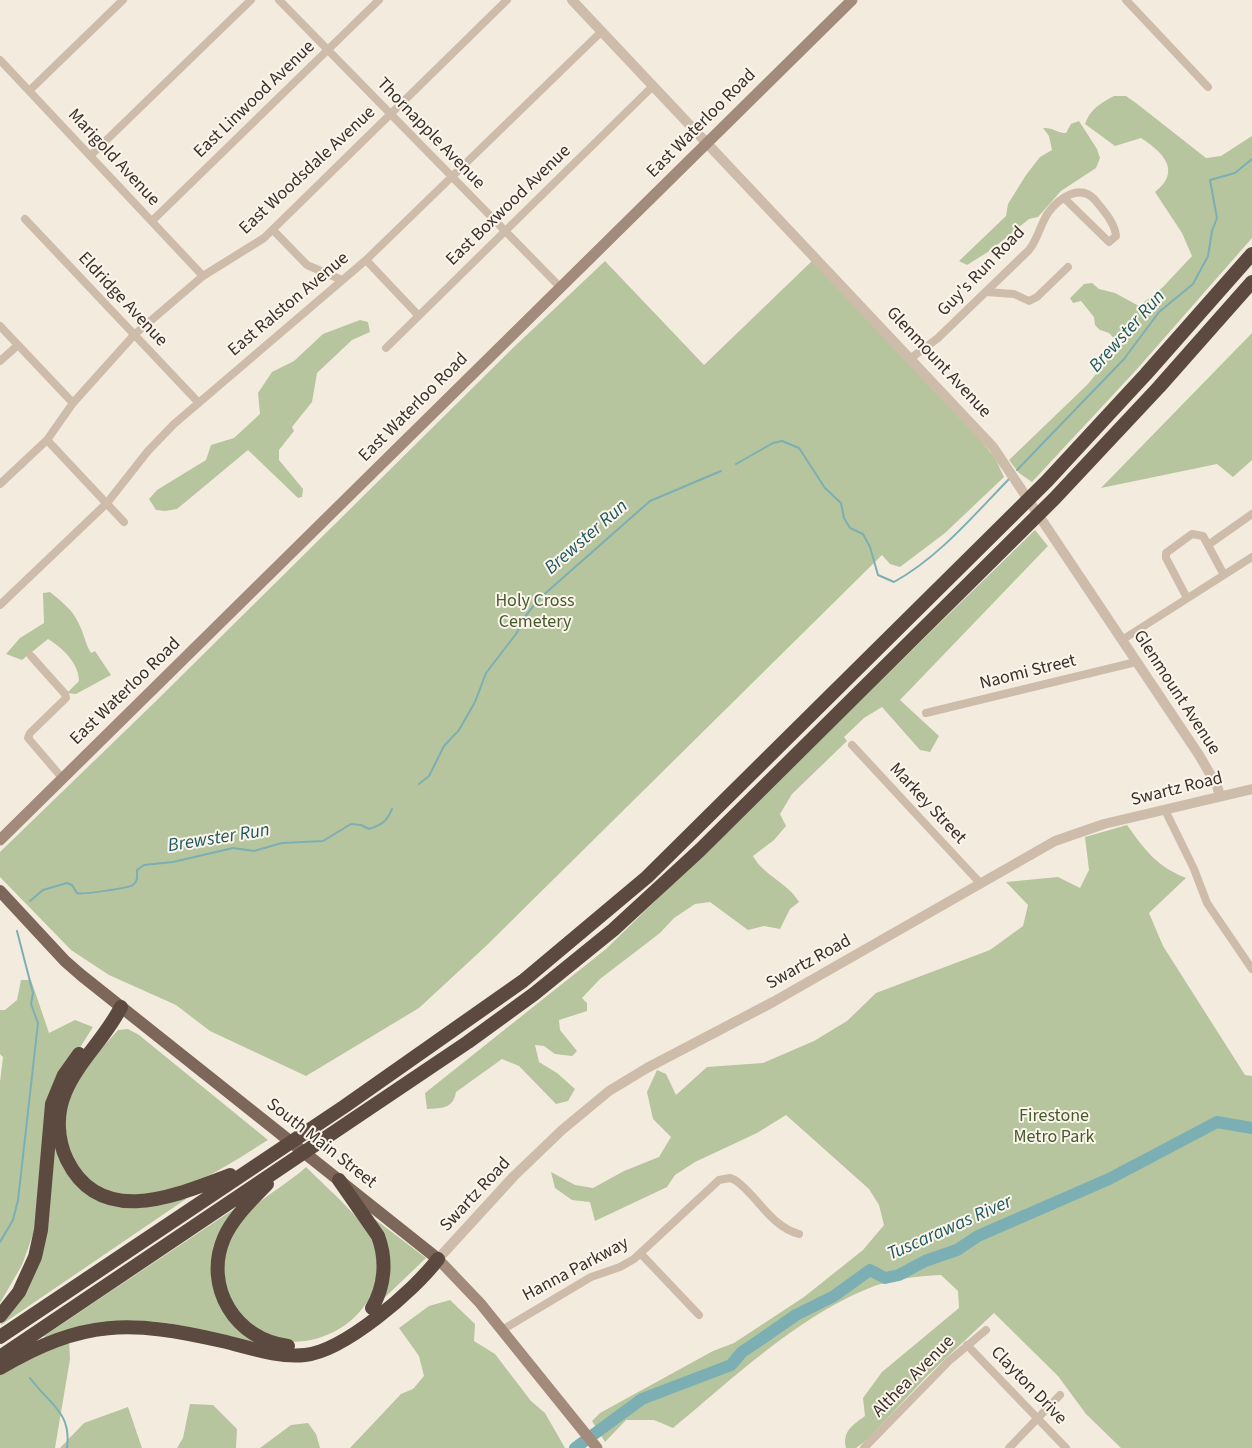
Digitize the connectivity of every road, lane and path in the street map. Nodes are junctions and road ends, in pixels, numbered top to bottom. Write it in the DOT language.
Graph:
graph roads {
  1 [pos="123,0"];
  2 [pos="251,0"];
  3 [pos="279,0"];
  4 [pos="379,0"];
  5 [pos="508,0"];
  6 [pos="572,0"];
  7 [pos="852,0"];
  8 [pos="1126,0"];
  9 [pos="601,32"];
  10 [pos="328,50"];
  11 [pos="0,60"];
  12 [pos="653,86"];
  13 [pos="1208,87"];
  14 [pos="29,91"];
  15 [pos="390,114"];
  16 [pos="708,143"];
  17 [pos="90,156"];
  18 [pos="452,176"];
  19 [pos="1064,198"];
  20 [pos="25,219"];
  21 [pos="152,222"];
  22 [pos="273,230"];
  23 [pos="505,231"];
  24 [pos="1252,254"];
  25 [pos="366,260"];
  26 [pos="1068,266"];
  27 [pos="204,276"];
  28 [pos="342,280"];
  29 [pos="1252,282"];
  30 [pos="561,288"];
  31 [pos="986,292"];
  32 [pos="418,315"];
  33 [pos="0,326"];
  34 [pos="134,335"];
  35 [pos="18,345"];
  36 [pos="386,348"];
  37 [pos="911,358"];
  38 [pos="0,361"];
  39 [pos="198,402"];
  40 [pos="73,403"];
  41 [pos="46,440"];
  42 [pos="0,484"];
  43 [pos="107,503"];
  44 [pos="1252,514"];
  45 [pos="124,522"];
  46 [pos="1208,545"];
  47 [pos="1252,558"];
  48 [pos="1224,574"];
  49 [pos="1188,598"];
  50 [pos="0,605"];
  51 [pos="1122,640"];
  52 [pos="31,656"];
  53 [pos="1136,662"];
  54 [pos="926,713"];
  55 [pos="852,745"];
  56 [pos="63,779"];
  57 [pos="1252,790"];
  58 [pos="1220,796"];
  59 [pos="1165,810"];
  60 [pos="0,840"];
  61 [pos="981,884"];
  62 [pos="0,891"];
  63 [pos="1252,968"];
  64 [pos="121,1007"];
  65 [pos="254,1166"];
  66 [pos="282,1168"];
  67 [pos="339,1180"];
  68 [pos="799,1234"];
  69 [pos="640,1254"];
  70 [pos="438,1259"];
  71 [pos="372,1308"];
  72 [pos="698,1315"];
  73 [pos="0,1316"];
  74 [pos="502,1330"];
  75 [pos="986,1330"];
  76 [pos="0,1337"];
  77 [pos="968,1345"];
  78 [pos="0,1357"];
  79 [pos="0,1368"];
  80 [pos="1060,1395"];
  81 [pos="1038,1418"];
  82 [pos="597,1448"];
  83 [pos="864,1448"];
  84 [pos="1009,1448"];
  85 [pos="1066,1448"];
  1 -- 14 [label="street"];
  2 -- 17 [label="street"];
  3 -- 10 [label="street, Thornapple Avenue"];
  4 -- 10 [label="street, East Linwood Avenue"];
  5 -- 15 [label="street, East Woodsdale Avenue"];
  6 -- 9 [label="street, Glenmount Avenue"];
  7 -- 16 [label="main road, East Waterloo Road"];
  8 -- 13 [label="street"];
  9 -- 12 [label="street, Glenmount Avenue"];
  9 -- 18 [label="street, East Ralston Avenue"];
  10 -- 15 [label="street, Thornapple Avenue"];
  10 -- 21 [label="street, East Linwood Avenue"];
  11 -- 14 [label="street, Marigold Avenue"];
  12 -- 16 [label="street, Glenmount Avenue"];
  12 -- 23 [label="street, East Boxwood Avenue"];
  14 -- 17 [label="street, Marigold Avenue"];
  15 -- 18 [label="street, Thornapple Avenue"];
  15 -- 22 [label="street, East Woodsdale Avenue"];
  16 -- 30 [label="main road, East Waterloo Road"];
  16 -- 37 [label="street, Glenmount Avenue"];
  17 -- 21 [label="street, Marigold Avenue"];
  18 -- 23 [label="street, Thornapple Avenue"];
  18 -- 25 [label="street, East Ralston Avenue"];
  19 -- 19 [label="street"];
  19 -- 31 [label="street, Guy's Run Road"];
  20 -- 34 [label="street, Eldridge Avenue"];
  21 -- 27 [label="street, Marigold Avenue"];
  22 -- 27 [label="street, East Woodsdale Avenue"];
  22 -- 28 [label="street"];
  23 -- 30 [label="street, Thornapple Avenue"];
  23 -- 32 [label="street, East Boxwood Avenue"];
  24 -- 65 [label="highway"];
  25 -- 28 [label="street, East Ralston Avenue"];
  25 -- 32 [label="street"];
  26 -- 31 [label="street"];
  27 -- 34 [label="street, East Woodsdale Avenue"];
  28 -- 39 [label="street, East Ralston Avenue"];
  29 -- 66 [label="highway"];
  30 -- 56 [label="main road, East Waterloo Road"];
  31 -- 37 [label="street, Guy's Run Road"];
  32 -- 36 [label="street, East Boxwood Avenue"];
  33 -- 35 [label="street"];
  34 -- 39 [label="street, Eldridge Avenue"];
  34 -- 40 [label="street, East Woodsdale Avenue"];
  35 -- 38 [label="street"];
  35 -- 40 [label="street"];
  37 -- 51 [label="street, Glenmount Avenue"];
  39 -- 43 [label="street, East Ralston Avenue"];
  40 -- 41 [label="street, East Woodsdale Avenue"];
  41 -- 42 [label="street, East Woodsdale Avenue"];
  41 -- 43 [label="street"];
  43 -- 45 [label="street"];
  43 -- 50 [label="street, East Ralston Avenue"];
  44 -- 46 [label="street"];
  46 -- 48 [label="street"];
  46 -- 49 [label="street"];
  47 -- 48 [label="street"];
  48 -- 49 [label="street"];
  49 -- 51 [label="street"];
  51 -- 53 [label="street, Glenmount Avenue"];
  52 -- 56 [label="street"];
  53 -- 54 [label="street, Naomi Street"];
  53 -- 58 [label="street, Glenmount Avenue"];
  55 -- 61 [label="street, Markey Street"];
  56 -- 60 [label="main road, East Waterloo Road"];
  57 -- 58 [label="street, Swartz Road"];
  58 -- 59 [label="street, Swartz Road"];
  59 -- 61 [label="street, Swartz Road"];
  59 -- 63 [label="street"];
  61 -- 70 [label="street, Swartz Road"];
  62 -- 64 [label="main road, South Main Street"];
  64 -- 65 [label="highway"];
  64 -- 67 [label="main road, South Main Street"];
  64 -- 73 [label="highway"];
  65 -- 76 [label="highway"];
  66 -- 71 [label="highway"];
  66 -- 78 [label="highway"];
  67 -- 70 [label="main road, South Main Street"];
  67 -- 71 [label="highway"];
  68 -- 69 [label="street, Hanna Parkway"];
  69 -- 72 [label="street"];
  69 -- 74 [label="street, Hanna Parkway"];
  70 -- 71 [label="highway"];
  70 -- 74 [label="main road, South Main Street"];
  70 -- 79 [label="highway"];
  74 -- 82 [label="main road, South Main Street"];
  75 -- 77 [label="street, Althea Avenue"];
  77 -- 81 [label="street, Clayton Drive"];
  77 -- 83 [label="street, Althea Avenue"];
  80 -- 81 [label="street"];
  81 -- 84 [label="street"];
  81 -- 85 [label="street, Clayton Drive"];
}
